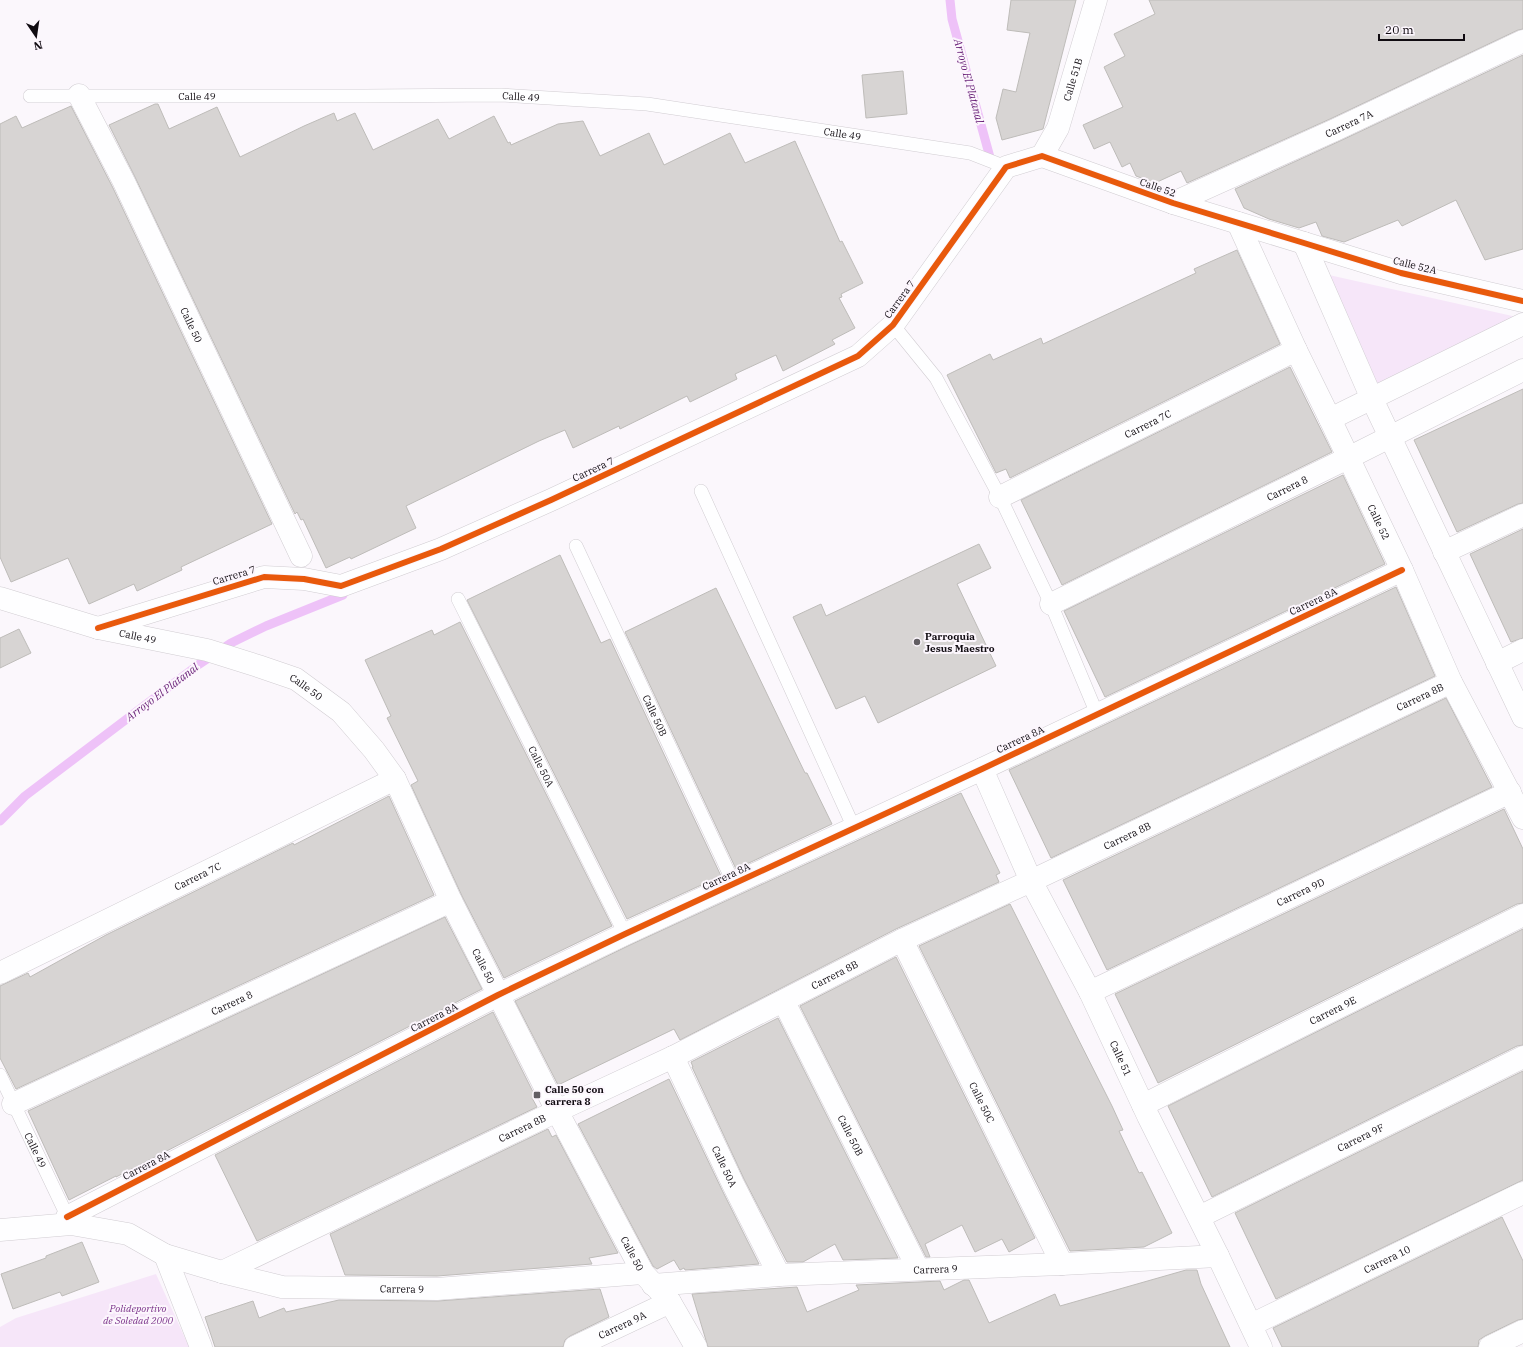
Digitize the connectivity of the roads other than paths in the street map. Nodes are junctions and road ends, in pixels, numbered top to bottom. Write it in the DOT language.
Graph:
graph roads {
  1 [pos="1096,0"];
  2 [pos="1523,41"];
  3 [pos="30,96"];
  4 [pos="79,96"];
  5 [pos="1042,156"];
  6 [pos="1006,167"];
  7 [pos="1173,202"];
  8 [pos="1238,223"];
  9 [pos="1304,243"];
  10 [pos="1523,301"];
  11 [pos="893,324"];
  12 [pos="1523,324"];
  13 [pos="1296,350"];
  14 [pos="1523,370"];
  15 [pos="1372,399"];
  16 [pos="1330,419"];
  17 [pos="1391,437"];
  18 [pos="1348,458"];
  19 [pos="701,491"];
  20 [pos="1000,497"];
  21 [pos="1523,515"];
  22 [pos="576,546"];
  23 [pos="1444,552"];
  24 [pos="301,556"];
  25 [pos="1402,570"];
  26 [pos="0,598"];
  27 [pos="458,599"];
  28 [pos="1051,604"];
  29 [pos="98,628"];
  30 [pos="1523,650"];
  31 [pos="1497,662"];
  32 [pos="258,666"];
  33 [pos="1451,682"];
  34 [pos="1097,714"];
  35 [pos="1523,717"];
  36 [pos="982,768"];
  37 [pos="395,778"];
  38 [pos="1510,792"];
  39 [pos="1523,818"];
  40 [pos="854,828"];
  41 [pos="1030,881"];
  42 [pos="734,884"];
  43 [pos="451,901"];
  44 [pos="1523,916"];
  45 [pos="625,934"];
  46 [pos="902,940"];
  47 [pos="0,973"];
  48 [pos="1090,992"];
  49 [pos="498,996"];
  50 [pos="784,1002"];
  51 [pos="673,1058"];
  52 [pos="1523,1058"];
  53 [pos="0,1075"];
  54 [pos="13,1104"];
  55 [pos="1143,1105"];
  56 [pos="557,1111"];
  57 [pos="1523,1193"];
  58 [pos="1199,1217"];
  59 [pos="69,1220"];
  60 [pos="0,1230"];
  61 [pos="165,1255"];
  62 [pos="1218,1256"];
  63 [pos="1062,1264"];
  64 [pos="918,1269"];
  65 [pos="222,1272"];
  66 [pos="779,1275"];
  67 [pos="648,1279"];
  68 [pos="670,1302"];
  69 [pos="1251,1325"];
  70 [pos="1523,1331"];
  71 [pos="201,1347"];
  72 [pos="575,1347"];
  73 [pos="696,1347"];
  74 [pos="1261,1347"];
  75 [pos="1490,1347"];
  1 -- 5 [label="street, Calle 51B"];
  2 -- 7 [label="street, Carrera 7A"];
  3 -- 4 [label="lane, Calle 49"];
  4 -- 6 [label="lane, Calle 49"];
  4 -- 24 [label="street, Calle 50"];
  5 -- 6 [label="street"];
  5 -- 7 [label="street, Calle 52"];
  6 -- 11 [label="street, Carrera 7"];
  7 -- 8 [label="street, Calle 52"];
  8 -- 9 [label="street, Calle 52"];
  8 -- 13 [label="street, Calle 52"];
  9 -- 10 [label="street, Calle 52A"];
  9 -- 15 [label="street"];
  11 -- 20 [label="lane"];
  11 -- 29 [label="street, Carrera 7"];
  12 -- 15 [label="street"];
  13 -- 16 [label="street, Calle 52"];
  13 -- 20 [label="street, Carrera 7C"];
  14 -- 17 [label="street, Carrera 8"];
  15 -- 16 [label="street"];
  15 -- 17 [label="street"];
  16 -- 18 [label="street, Calle 52"];
  17 -- 18 [label="street, Carrera 8"];
  17 -- 23 [label="street"];
  18 -- 25 [label="street, Calle 52"];
  18 -- 28 [label="street, Carrera 8"];
  19 -- 40 [label="lane"];
  20 -- 28 [label="lane"];
  21 -- 23 [label="street"];
  22 -- 42 [label="lane, Calle 50B"];
  23 -- 31 [label="street"];
  25 -- 33 [label="street, Calle 52"];
  25 -- 34 [label="street, Carrera 8A"];
  26 -- 29 [label="street, Calle 49"];
  27 -- 45 [label="lane, Calle 50A"];
  28 -- 34 [label="lane"];
  29 -- 32 [label="street, Calle 49"];
  30 -- 31 [label="street"];
  31 -- 35 [label="street"];
  32 -- 37 [label="street, Calle 50"];
  33 -- 38 [label="street, Calle 52"];
  33 -- 41 [label="street, Carrera 8B"];
  34 -- 36 [label="street, Carrera 8A"];
  36 -- 40 [label="street, Carrera 8A"];
  36 -- 41 [label="street, Calle 51"];
  37 -- 43 [label="street, Calle 50"];
  37 -- 47 [label="street, Carrera 7C"];
  38 -- 39 [label="street, Calle 52"];
  38 -- 48 [label="street, Carrera 9D"];
  40 -- 42 [label="street, Carrera 8A"];
  41 -- 46 [label="street, Carrera 8B"];
  41 -- 48 [label="street, Calle 51"];
  42 -- 45 [label="street, Carrera 8A"];
  43 -- 49 [label="street, Calle 50"];
  43 -- 54 [label="street, Carrera 8"];
  44 -- 55 [label="street, Carrera 9E"];
  45 -- 49 [label="street, Carrera 8A"];
  46 -- 50 [label="street, Carrera 8B"];
  46 -- 63 [label="street, Calle 50C"];
  48 -- 55 [label="street, Calle 51"];
  49 -- 56 [label="street, Calle 50"];
  49 -- 59 [label="street, Carrera 8A"];
  50 -- 51 [label="street, Carrera 8B"];
  50 -- 64 [label="street, Calle 50B"];
  51 -- 56 [label="street, Carrera 8B"];
  51 -- 66 [label="street, Calle 50A"];
  52 -- 58 [label="street, Carrera 9F"];
  53 -- 54 [label="lane, Calle 49"];
  54 -- 59 [label="lane, Calle 49"];
  55 -- 58 [label="street, Calle 51"];
  56 -- 65 [label="street, Carrera 8B"];
  56 -- 67 [label="street, Calle 50"];
  57 -- 69 [label="street, Carrera 10"];
  58 -- 62 [label="street, Calle 51"];
  59 -- 60 [label="street"];
  59 -- 61 [label="street, Carrera 9"];
  61 -- 65 [label="street, Carrera 9"];
  61 -- 71 [label="street"];
  62 -- 63 [label="street, Carrera 9"];
  62 -- 69 [label="street, Calle 51"];
  63 -- 64 [label="street, Carrera 9"];
  64 -- 66 [label="street, Carrera 9"];
  65 -- 67 [label="street, Carrera 9"];
  66 -- 67 [label="street, Carrera 9"];
  67 -- 68 [label="street, Calle 50"];
  68 -- 72 [label="street, Carrera 9A"];
  68 -- 73 [label="street, Calle 50"];
  69 -- 74 [label="street, Calle 51"];
  70 -- 75 [label="street"];
}
